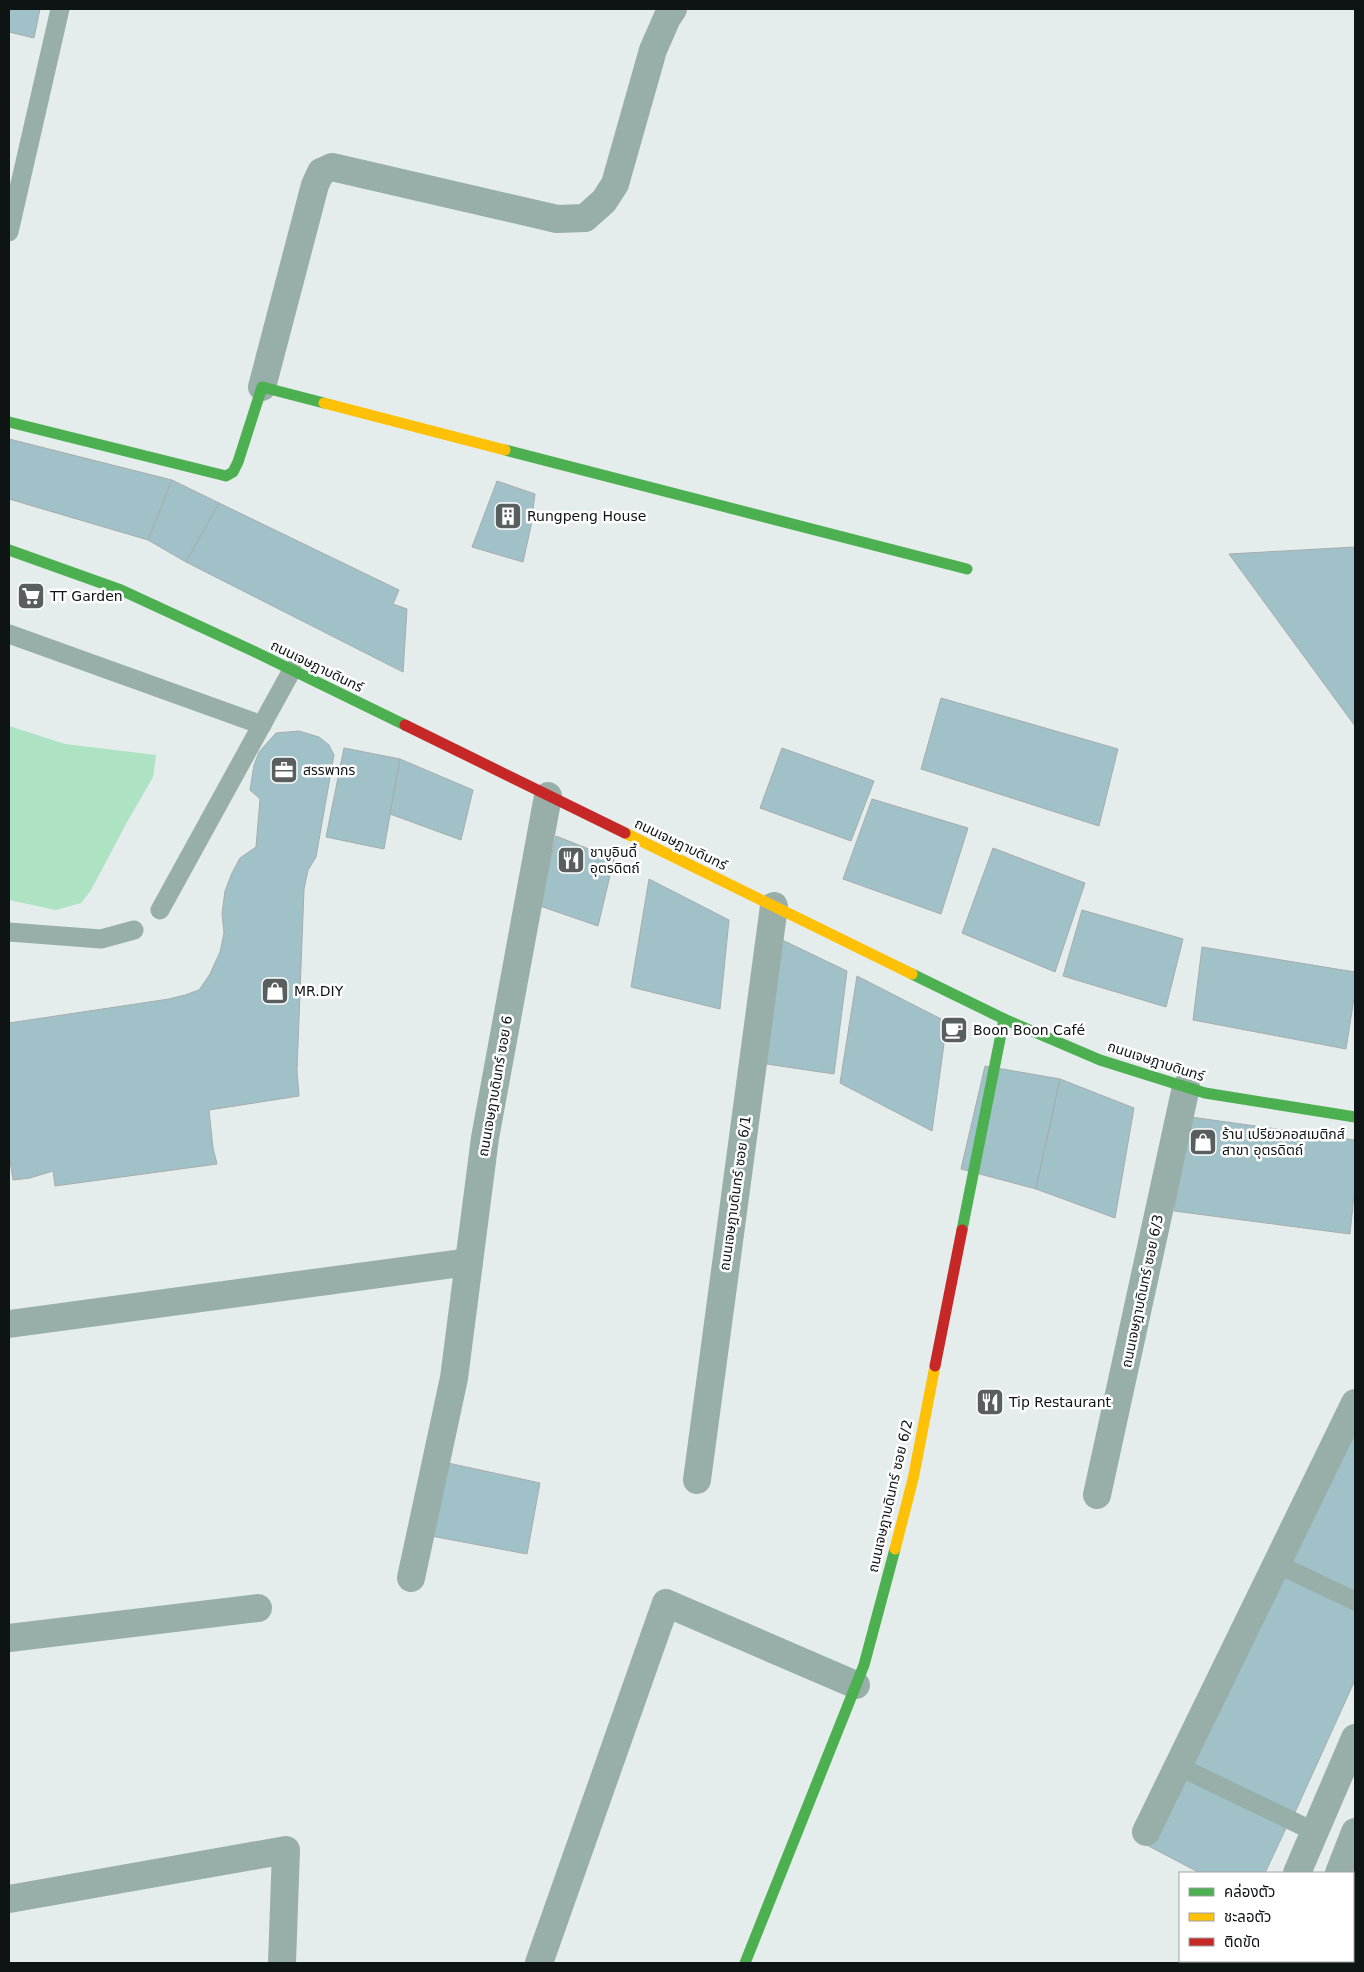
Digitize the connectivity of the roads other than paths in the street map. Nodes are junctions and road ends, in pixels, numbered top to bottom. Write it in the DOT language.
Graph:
graph roads {
  1 [pos="60,9"];
  2 [pos="673,9"];
  3 [pos="9,232"];
  4 [pos="262,387"];
  5 [pos="9,422"];
  6 [pos="9,550"];
  7 [pos="967,569"];
  8 [pos="9,634"];
  9 [pos="292,670"];
  10 [pos="262,725"];
  11 [pos="548,796"];
  12 [pos="774,906"];
  13 [pos="160,910"];
  14 [pos="134,930"];
  15 [pos="9,932"];
  16 [pos="1004,1019"];
  17 [pos="1186,1087"];
  18 [pos="1355,1117"];
  19 [pos="469,1262"];
  20 [pos="9,1324"];
  21 [pos="1355,1403"];
  22 [pos="697,1480"];
  23 [pos="1097,1495"];
  24 [pos="1276,1564"];
  25 [pos="411,1578"];
  26 [pos="1355,1601"];
  27 [pos="258,1608"];
  28 [pos="9,1638"];
  29 [pos="856,1685"];
  30 [pos="1355,1738"];
  31 [pos="1178,1766"];
  32 [pos="1146,1832"];
  33 [pos="1315,1832"];
  34 [pos="1355,1832"];
  35 [pos="1297,1872"];
  36 [pos="1339,1872"];
  37 [pos="9,1899"];
  38 [pos="282,1963"];
  39 [pos="539,1963"];
  40 [pos="745,1963"];
  1 -- 3 [label="lane"];
  2 -- 4 [label="street"];
  4 -- 5 [label="street"];
  4 -- 7 [label="street"];
  6 -- 9 [label="street, ถนนเจษฎาบดินทร์"];
  8 -- 10 [label="lane"];
  9 -- 10 [label="lane"];
  9 -- 11 [label="street, ถนนเจษฎาบดินทร์"];
  10 -- 13 [label="lane"];
  11 -- 12 [label="street, ถนนเจษฎาบดินทร์"];
  11 -- 19 [label="street, ถนนเจษฎาบดินทร์ ซอย 6"];
  12 -- 16 [label="street, ถนนเจษฎาบดินทร์"];
  12 -- 22 [label="street, ถนนเจษฎาบดินทร์ ซอย 6/1"];
  14 -- 15 [label="lane"];
  16 -- 17 [label="street, ถนนเจษฎาบดินทร์"];
  16 -- 29 [label="street, ถนนเจษฎาบดินทร์ ซอย 6/2"];
  17 -- 18 [label="street, ถนนเจษฎาบดินทร์"];
  17 -- 23 [label="street, ถนนเจษฎาบดินทร์ ซอย 6/3"];
  19 -- 20 [label="street"];
  19 -- 25 [label="street, ถนนเจษฎาบดินทร์ ซอย 6"];
  21 -- 24 [label="street"];
  24 -- 26 [label="lane"];
  24 -- 31 [label="street"];
  27 -- 28 [label="street"];
  29 -- 39 [label="street"];
  29 -- 40 [label="street, ถนนเจษฎาบดินทร์ ซอย 6/2"];
  30 -- 33 [label="street"];
  31 -- 32 [label="street"];
  31 -- 33 [label="lane"];
  33 -- 35 [label="street"];
  34 -- 36 [label="street"];
  37 -- 38 [label="street"];
}
